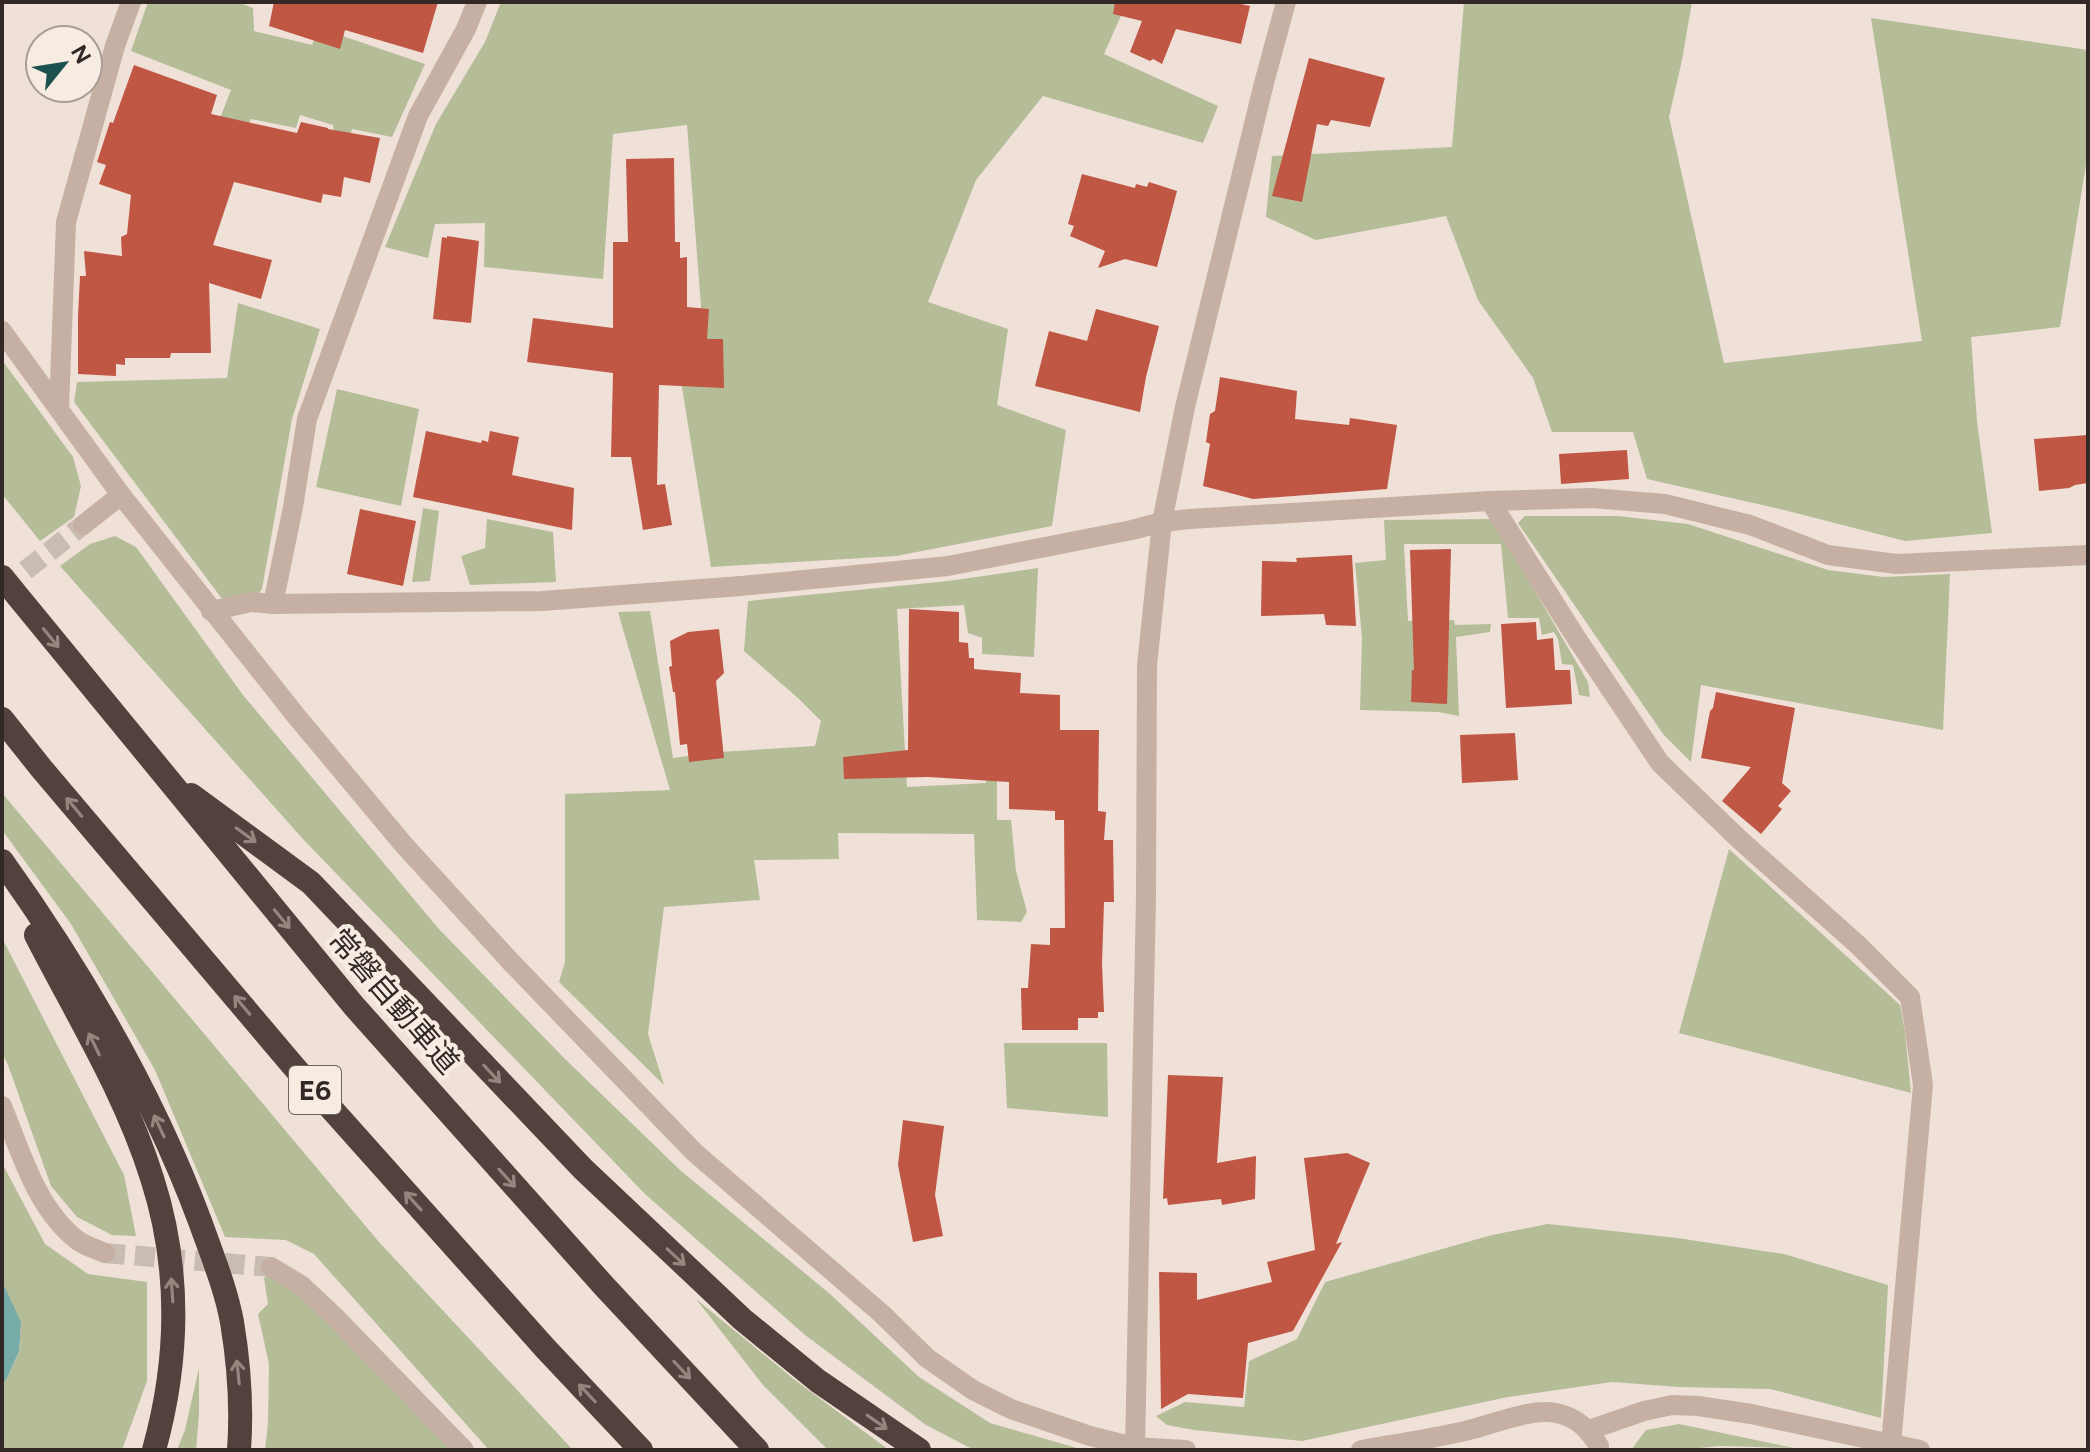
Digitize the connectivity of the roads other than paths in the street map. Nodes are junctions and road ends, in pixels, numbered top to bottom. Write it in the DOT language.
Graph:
graph roads {
  1 [pos="131,2"];
  2 [pos="477,2"];
  3 [pos="1286,2"];
  4 [pos="2,331"];
  5 [pos="59,409"];
  6 [pos="121,495"];
  7 [pos="1490,501"];
  8 [pos="1162,522"];
  9 [pos="83,525"];
  10 [pos="2088,555"];
  11 [pos="2,577"];
  12 [pos="273,604"];
  13 [pos="211,611"];
  14 [pos="2,719"];
  15 [pos="160,772"];
  16 [pos="2,861"];
  17 [pos="2,869"];
  18 [pos="2,1106"];
  19 [pos="105,1253"];
  20 [pos="271,1267"];
  21 [pos="1891,1444"];
  22 [pos="1134,1449"];
  23 [pos="154,1450"];
  24 [pos="239,1450"];
  25 [pos="464,1450"];
  26 [pos="641,1450"];
  27 [pos="757,1450"];
  28 [pos="919,1450"];
  29 [pos="1186,1450"];
  30 [pos="1361,1450"];
  31 [pos="1920,1450"];
  1 -- 5 [label="street"];
  2 -- 12 [label="street"];
  3 -- 8 [label="street"];
  4 -- 5 [label="street"];
  5 -- 6 [label="street"];
  6 -- 9 [label="street"];
  6 -- 13 [label="street"];
  7 -- 8 [label="street"];
  7 -- 10 [label="street"];
  7 -- 21 [label="street"];
  8 -- 12 [label="street"];
  8 -- 22 [label="street"];
  11 -- 15 [label="highway, 常磐自動車道, one-way"];
  12 -- 13 [label="street"];
  13 -- 22 [label="street"];
  26 -- 14 [label="highway, E6, one-way"];
  15 -- 27 [label="highway, 常磐自動車道, one-way"];
  15 -- 28 [label="highway, one-way"];
  24 -- 16 [label="highway, one-way"];
  23 -- 17 [label="highway, one-way"];
  18 -- 19 [label="street"];
  20 -- 25 [label="street"];
  21 -- 30 [label="street"];
  21 -- 31 [label="street"];
  22 -- 29 [label="street"];
}
